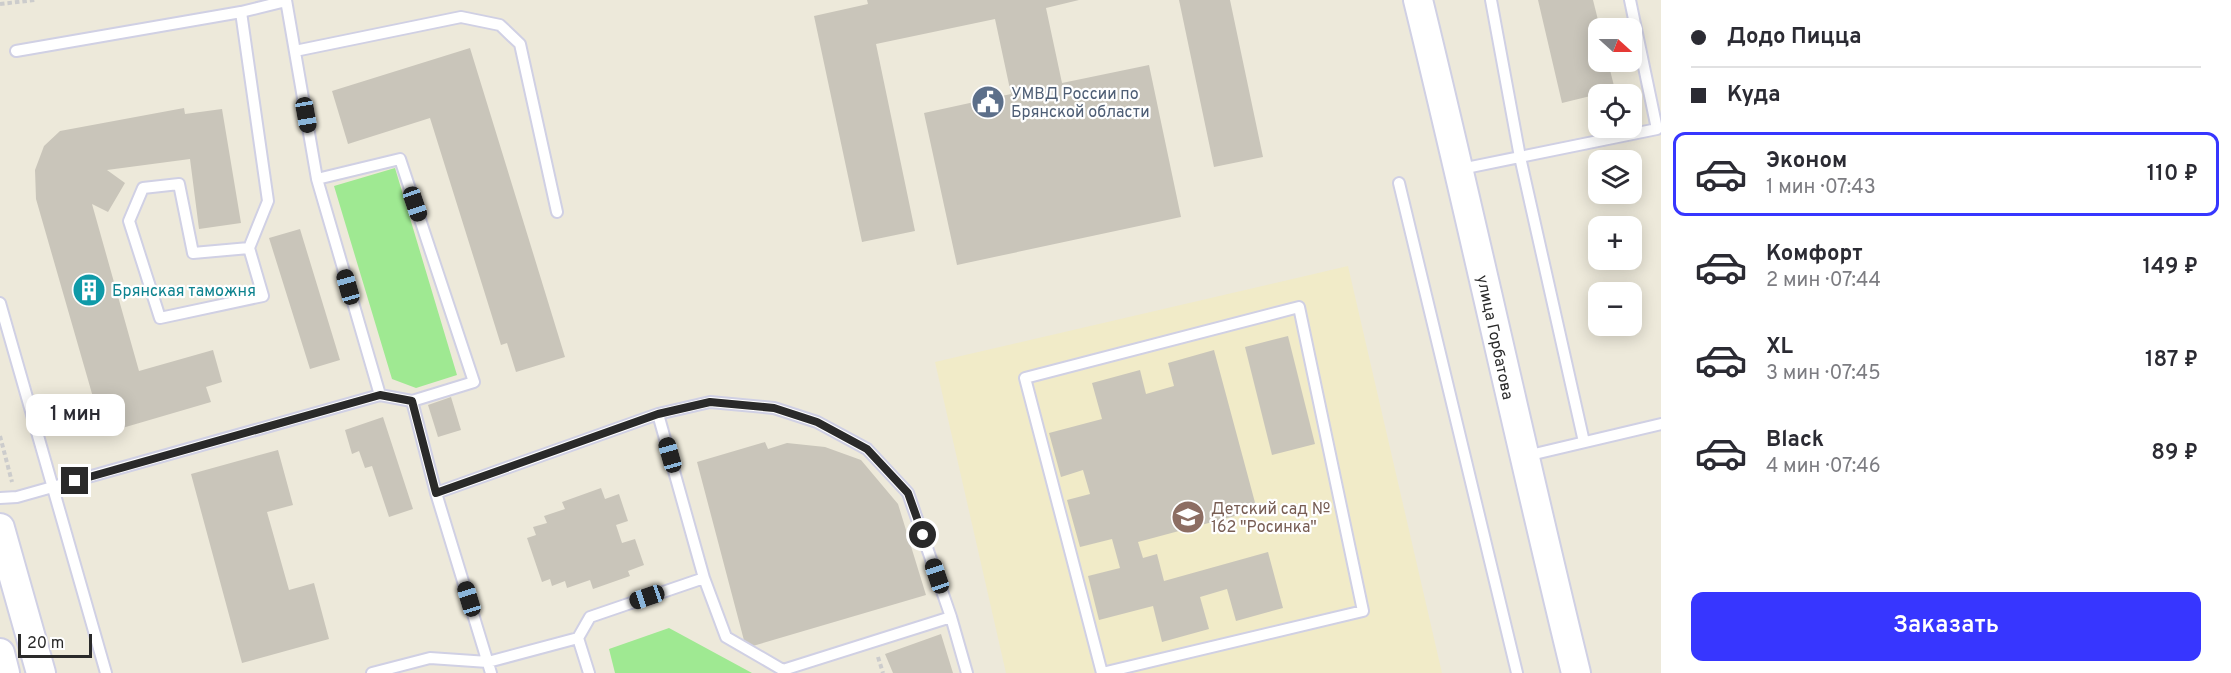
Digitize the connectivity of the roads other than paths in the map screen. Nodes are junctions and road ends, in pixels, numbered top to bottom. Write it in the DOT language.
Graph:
graph roads {
  1 [pos="286,0"];
  2 [pos="1418,0"];
  3 [pos="1491,0"];
  4 [pos="1630,0"];
  5 [pos="241,12"];
  6 [pos="16,51"];
  7 [pos="295,51"];
  8 [pos="1520,157"];
  9 [pos="1460,170"];
  10 [pos="317,179"];
  11 [pos="1399,183"];
  12 [pos="557,212"];
  13 [pos="249,248"];
  14 [pos="0,303"];
  15 [pos="380,395"];
  16 [pos="412,401"];
  17 [pos="658,414"];
  18 [pos="1661,424"];
  19 [pos="1584,442"];
  20 [pos="1523,457"];
  21 [pos="53,487"];
  22 [pos="436,493"];
  23 [pos="0,498"];
  24 [pos="0,528"];
  25 [pos="704,578"];
  26 [pos="951,617"];
  27 [pos="578,638"];
  28 [pos="0,653"];
  29 [pos="490,668"];
  30 [pos="783,671"];
  31 [pos="6,673"];
  32 [pos="41,673"];
  33 [pos="106,673"];
  34 [pos="372,673"];
  35 [pos="589,673"];
  36 [pos="967,673"];
  37 [pos="1102,673"];
  38 [pos="1517,673"];
  39 [pos="1576,673"];
  1 -- 5 [label="lane"];
  1 -- 7 [label="lane"];
  2 -- 9 [label="main road, улица Горбатова"];
  3 -- 8 [label="lane"];
  4 -- 8 [label="lane"];
  5 -- 6 [label="lane"];
  5 -- 13 [label="lane"];
  7 -- 10 [label="lane"];
  7 -- 12 [label="lane"];
  8 -- 9 [label="lane"];
  8 -- 19 [label="lane"];
  9 -- 20 [label="main road, улица Горбатова"];
  10 -- 15 [label="lane"];
  10 -- 16 [label="lane"];
  11 -- 38 [label="lane"];
  13 -- 13 [label="lane"];
  14 -- 21 [label="lane"];
  15 -- 16 [label="lane"];
  15 -- 21 [label="lane"];
  16 -- 22 [label="lane"];
  17 -- 22 [label="lane"];
  17 -- 25 [label="lane"];
  17 -- 26 [label="lane"];
  18 -- 19 [label="lane"];
  19 -- 20 [label="lane"];
  20 -- 39 [label="main road, улица Горбатова"];
  21 -- 23 [label="lane"];
  21 -- 33 [label="lane"];
  22 -- 29 [label="lane"];
  24 -- 32 [label="main road"];
  25 -- 27 [label="lane"];
  25 -- 30 [label="lane"];
  26 -- 30 [label="lane"];
  26 -- 36 [label="lane"];
  27 -- 29 [label="lane"];
  27 -- 35 [label="lane"];
  28 -- 31 [label="main road"];
  29 -- 34 [label="lane"];
  37 -- 37 [label="lane"];
}
